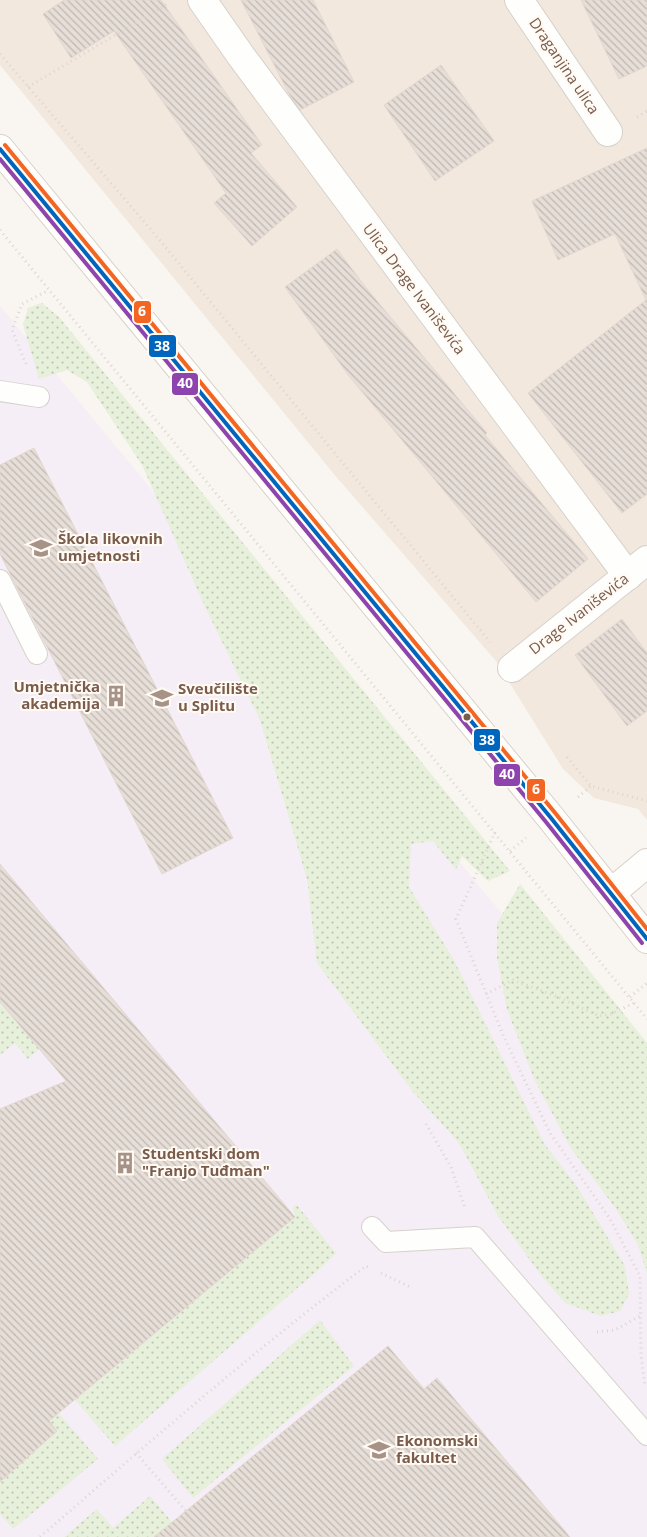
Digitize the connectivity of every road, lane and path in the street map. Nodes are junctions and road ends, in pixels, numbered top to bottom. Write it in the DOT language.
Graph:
graph roads {
  1 [pos="174,0"];
  2 [pos="202,0"];
  3 [pos="519,0"];
  4 [pos="0,54"];
  5 [pos="28,88"];
  6 [pos="608,132"];
  7 [pos="0,149"];
  8 [pos="0,230"];
  9 [pos="49,290"];
  10 [pos="0,391"];
  11 [pos="39,398"];
  12 [pos="637,568"];
  13 [pos="0,580"];
  14 [pos="37,654"];
  15 [pos="512,668"];
  16 [pos="567,757"];
  17 [pos="647,801"];
  18 [pos="495,832"];
  19 [pos="647,863"];
  20 [pos="611,893"];
  21 [pos="647,938"];
  22 [pos="647,983"];
  23 [pos="486,994"];
  24 [pos="630,997"];
  25 [pos="634,1002"];
  26 [pos="647,1019"];
  27 [pos="426,1124"];
  28 [pos="372,1228"];
  29 [pos="475,1237"];
  30 [pos="412,1288"];
  31 [pos="640,1316"];
  32 [pos="555,1330"];
  33 [pos="646,1390"];
  34 [pos="647,1435"];
  35 [pos="136,1453"];
  36 [pos="186,1511"];
  37 [pos="40,1537"];
  1 -- 5 [label="path"];
  2 -- 12 [label="street, Ulica Drage Ivaniševića"];
  3 -- 6 [label="street, Draganjina ulica"];
  4 -- 5 [label="path"];
  5 -- 15 [label="path"];
  7 -- 20 [label="street"];
  8 -- 9 [label="path"];
  9 -- 11 [label="path"];
  9 -- 18 [label="path"];
  10 -- 11 [label="lane"];
  12 -- 15 [label="street, Drage Ivaniševića"];
  13 -- 14 [label="lane"];
  16 -- 17 [label="path"];
  18 -- 23 [label="path"];
  18 -- 24 [label="path"];
  19 -- 20 [label="street"];
  20 -- 21 [label="street"];
  22 -- 24 [label="path"];
  23 -- 25 [label="path"];
  23 -- 31 [label="path"];
  24 -- 25 [label="path"];
  25 -- 26 [label="path"];
  27 -- 29 [label="path"];
  28 -- 29 [label="lane"];
  29 -- 32 [label="lane"];
  30 -- 35 [label="path"];
  31 -- 32 [label="path"];
  31 -- 33 [label="path"];
  32 -- 34 [label="lane"];
  35 -- 36 [label="path"];
  35 -- 37 [label="path"];
}
